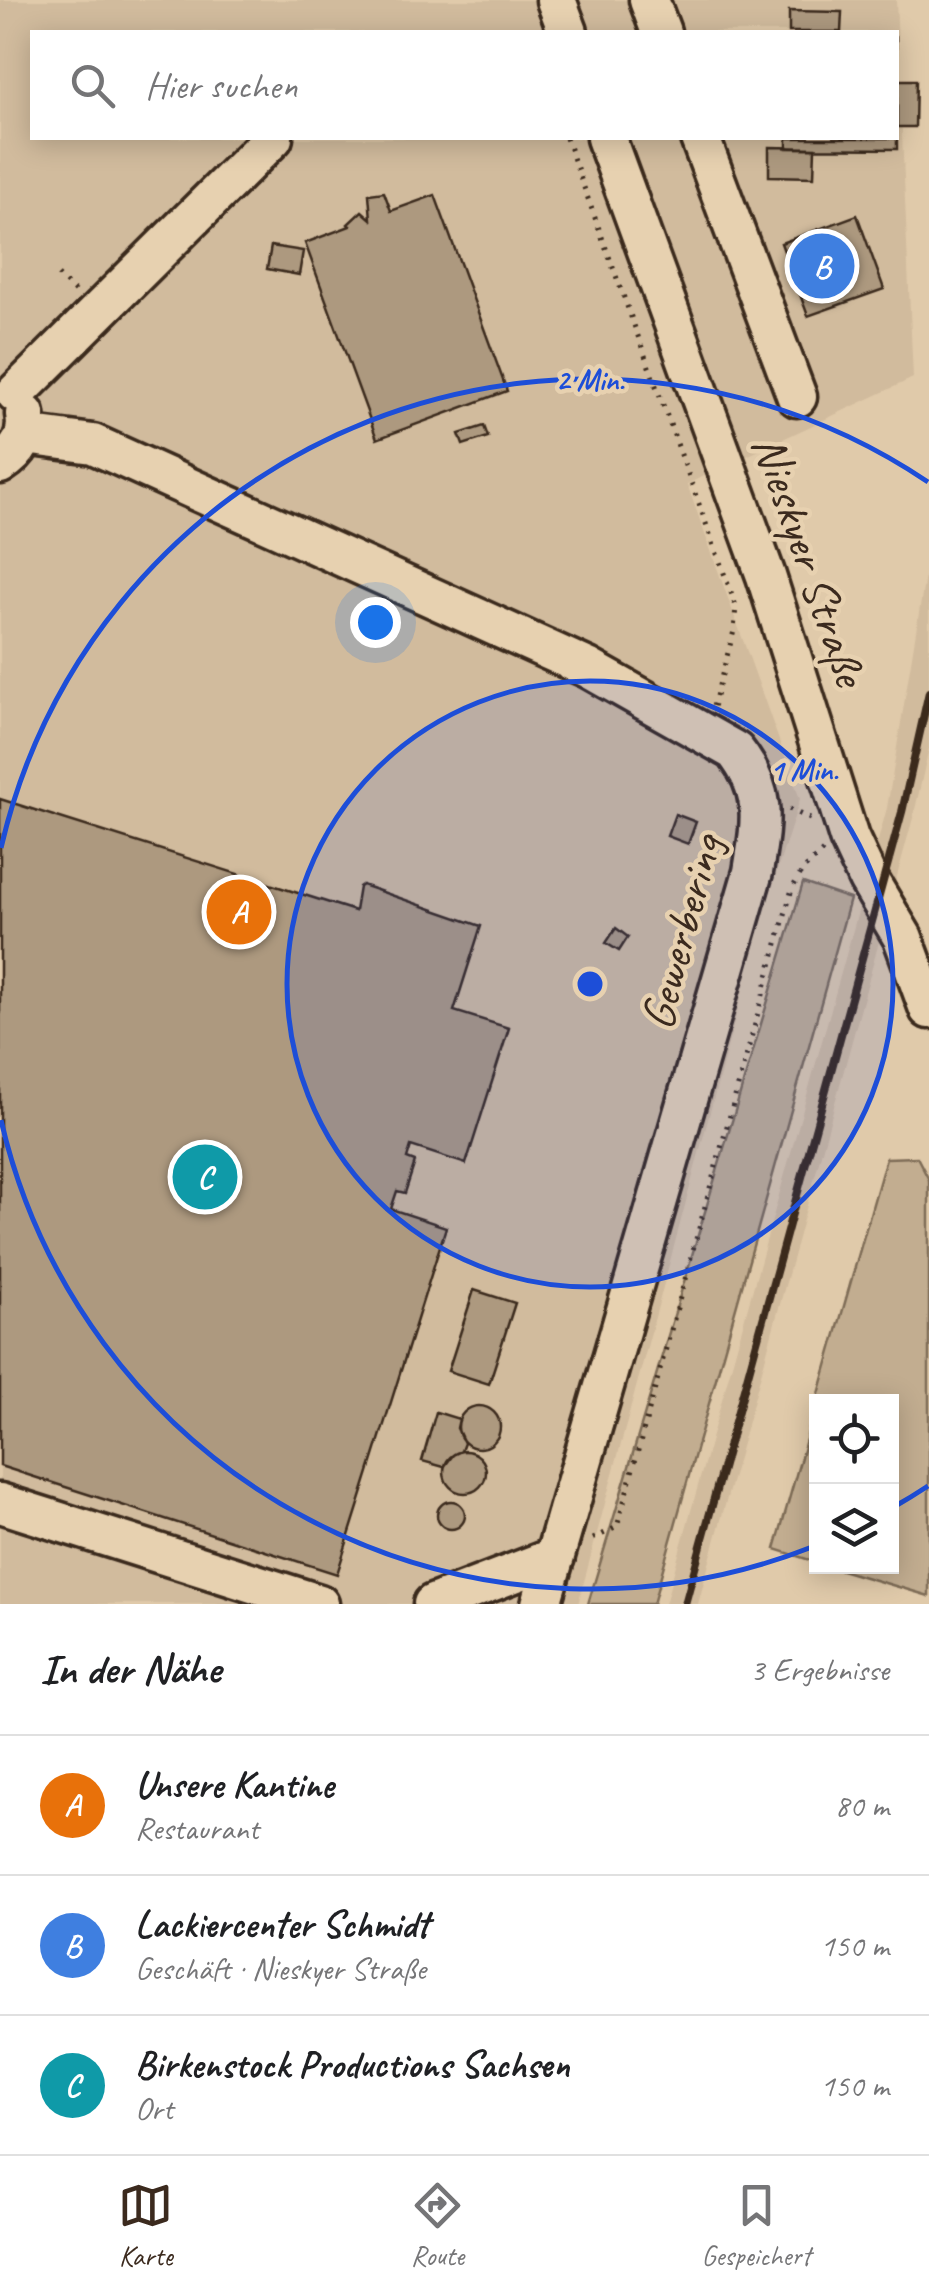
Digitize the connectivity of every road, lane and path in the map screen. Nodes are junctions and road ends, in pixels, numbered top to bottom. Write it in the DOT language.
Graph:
graph roads {
  1 [pos="650,0"];
  2 [pos="661,30"];
  3 [pos="271,140"];
  4 [pos="567,140"];
  5 [pos="607,140"];
  6 [pos="701,140"];
  7 [pos="8,387"];
  8 [pos="796,397"];
  9 [pos="25,434"];
  10 [pos="0,464"];
  11 [pos="706,734"];
  12 [pos="759,794"];
  13 [pos="849,838"];
  14 [pos="926,994"];
  15 [pos="0,1503"];
  16 [pos="556,1557"];
  17 [pos="319,1604"];
  18 [pos="433,1604"];
  19 [pos="542,1604"];
  1 -- 2 [label="street"];
  3 -- 7 [label="street"];
  4 -- 11 [label="path"];
  5 -- 13 [label="street, Nieskyer Straße"];
  6 -- 8 [label="street"];
  7 -- 9 [label="street"];
  9 -- 10 [label="street"];
  9 -- 11 [label="street, Gewerbering"];
  11 -- 12 [label="street, Gewerbering"];
  12 -- 13 [label="path"];
  12 -- 16 [label="street, Gewerbering"];
  13 -- 14 [label="street, Nieskyer Straße"];
  13 -- 16 [label="path"];
  15 -- 17 [label="street"];
  16 -- 18 [label="street"];
  16 -- 19 [label="street, Gewerbering"];
}
